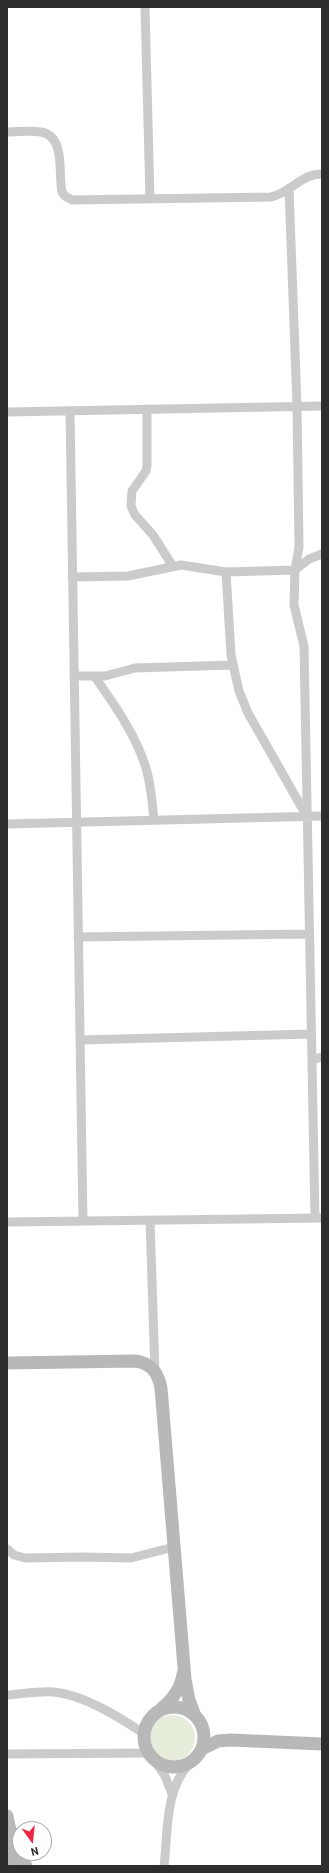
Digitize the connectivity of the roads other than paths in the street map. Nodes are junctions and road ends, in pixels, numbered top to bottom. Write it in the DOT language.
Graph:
graph roads {
  1 [pos="145,7"];
  2 [pos="7,132"];
  3 [pos="322,174"];
  4 [pos="289,188"];
  5 [pos="150,199"];
  6 [pos="296,406"];
  7 [pos="322,406"];
  8 [pos="146,409"];
  9 [pos="70,411"];
  10 [pos="7,412"];
  11 [pos="322,554"];
  12 [pos="172,566"];
  13 [pos="295,570"];
  14 [pos="226,572"];
  15 [pos="72,577"];
  16 [pos="233,665"];
  17 [pos="74,676"];
  18 [pos="95,677"];
  19 [pos="306,816"];
  20 [pos="322,816"];
  21 [pos="154,820"];
  22 [pos="76,822"];
  23 [pos="7,824"];
  24 [pos="309,934"];
  25 [pos="78,937"];
  26 [pos="311,1034"];
  27 [pos="80,1040"];
  28 [pos="322,1057"];
  29 [pos="312,1060"];
  30 [pos="318,1218"];
  31 [pos="150,1220"];
  32 [pos="83,1221"];
  33 [pos="7,1222"];
  34 [pos="7,1363"];
  35 [pos="155,1372"];
  36 [pos="174,1547"];
  37 [pos="7,1550"];
  38 [pos="184,1662"];
  39 [pos="7,1695"];
  40 [pos="160,1709"];
  41 [pos="194,1713"];
  42 [pos="202,1724"];
  43 [pos="143,1733"];
  44 [pos="231,1740"];
  45 [pos="322,1744"];
  46 [pos="202,1750"];
  47 [pos="7,1754"];
  48 [pos="151,1757"];
  49 [pos="190,1763"];
  50 [pos="172,1794"];
  51 [pos="7,1816"];
  52 [pos="12,1835"];
  53 [pos="7,1846"];
  54 [pos="16,1866"];
  55 [pos="164,1866"];
  1 -- 5 [label="street"];
  2 -- 5 [label="street"];
  3 -- 4 [label="street"];
  4 -- 5 [label="street"];
  4 -- 6 [label="street"];
  6 -- 7 [label="street"];
  6 -- 8 [label="street"];
  6 -- 13 [label="street"];
  8 -- 9 [label="street"];
  8 -- 12 [label="street"];
  9 -- 10 [label="street"];
  9 -- 15 [label="street"];
  11 -- 13 [label="street"];
  12 -- 14 [label="street"];
  12 -- 15 [label="street"];
  13 -- 14 [label="street"];
  13 -- 19 [label="street"];
  14 -- 16 [label="street"];
  15 -- 17 [label="street"];
  16 -- 18 [label="street"];
  16 -- 19 [label="street"];
  17 -- 18 [label="street"];
  17 -- 22 [label="street"];
  18 -- 21 [label="street"];
  19 -- 20 [label="street"];
  19 -- 21 [label="street"];
  19 -- 24 [label="street"];
  21 -- 22 [label="street"];
  22 -- 23 [label="street"];
  22 -- 25 [label="street"];
  24 -- 25 [label="street"];
  24 -- 26 [label="street"];
  25 -- 27 [label="street"];
  26 -- 27 [label="street"];
  26 -- 29 [label="street"];
  27 -- 32 [label="street"];
  28 -- 29 [label="street"];
  29 -- 30 [label="street"];
  30 -- 31 [label="street"];
  31 -- 32 [label="street"];
  31 -- 35 [label="street"];
  32 -- 33 [label="street"];
  34 -- 35 [label="street"];
  35 -- 36 [label="street"];
  36 -- 37 [label="street"];
  36 -- 38 [label="street"];
  38 -- 40 [label="street"];
  38 -- 41 [label="street"];
  39 -- 43 [label="street"];
  40 -- 41 [label="street"];
  40 -- 43 [label="street"];
  41 -- 42 [label="street"];
  42 -- 44 [label="street"];
  42 -- 46 [label="street"];
  43 -- 48 [label="street"];
  44 -- 45 [label="street"];
  44 -- 46 [label="street"];
  46 -- 49 [label="street"];
  47 -- 48 [label="street"];
  48 -- 49 [label="street"];
  48 -- 50 [label="street"];
  49 -- 50 [label="street"];
  50 -- 55 [label="street"];
  51 -- 52 [label="street"];
  53 -- 54 [label="street"];
}
